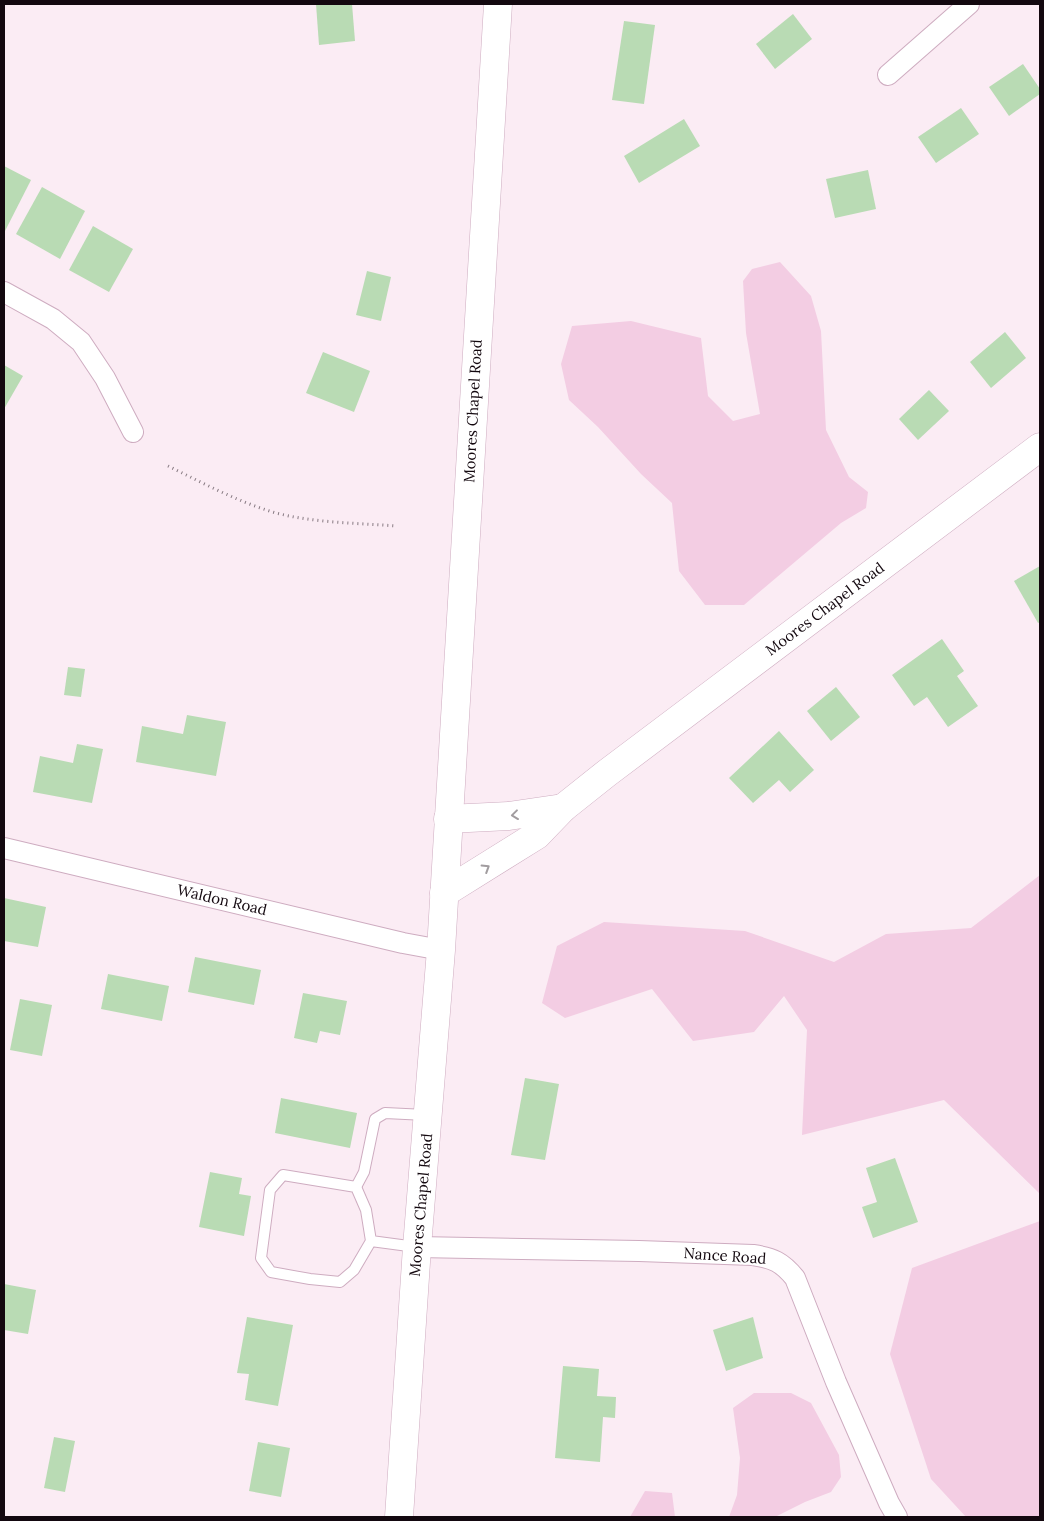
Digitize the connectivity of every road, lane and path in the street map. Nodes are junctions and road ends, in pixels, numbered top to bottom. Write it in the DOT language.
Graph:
graph roads {
  1 [pos="498,4"];
  2 [pos="969,4"];
  3 [pos="888,75"];
  4 [pos="4,292"];
  5 [pos="134,432"];
  6 [pos="1040,447"];
  7 [pos="168,466"];
  8 [pos="397,526"];
  9 [pos="563,808"];
  10 [pos="448,819"];
  11 [pos="4,848"];
  12 [pos="444,894"];
  13 [pos="441,950"];
  14 [pos="428,1115"];
  15 [pos="356,1187"];
  16 [pos="371,1241"];
  17 [pos="417,1247"];
  18 [pos="398,1517"];
  19 [pos="897,1517"];
  1 -- 10 [label="main road, Moores Chapel Road"];
  2 -- 3 [label="street"];
  4 -- 5 [label="street"];
  6 -- 9 [label="main road, Moores Chapel Road"];
  7 -- 8 [label="path"];
  9 -- 10 [label="main road, Moores Chapel Road, one-way"];
  12 -- 9 [label="main road, Moores Chapel Road, one-way"];
  10 -- 12 [label="main road, Moores Chapel Road"];
  11 -- 13 [label="street, Waldon Road"];
  12 -- 13 [label="main road, Moores Chapel Road"];
  13 -- 14 [label="main road, Moores Chapel Road"];
  14 -- 15 [label="lane"];
  14 -- 17 [label="main road, Moores Chapel Road"];
  15 -- 16 [label="lane"];
  15 -- 16 [label="lane"];
  16 -- 17 [label="lane"];
  17 -- 18 [label="main road, Moores Chapel Road"];
  17 -- 19 [label="street, Nance Road"];
}
